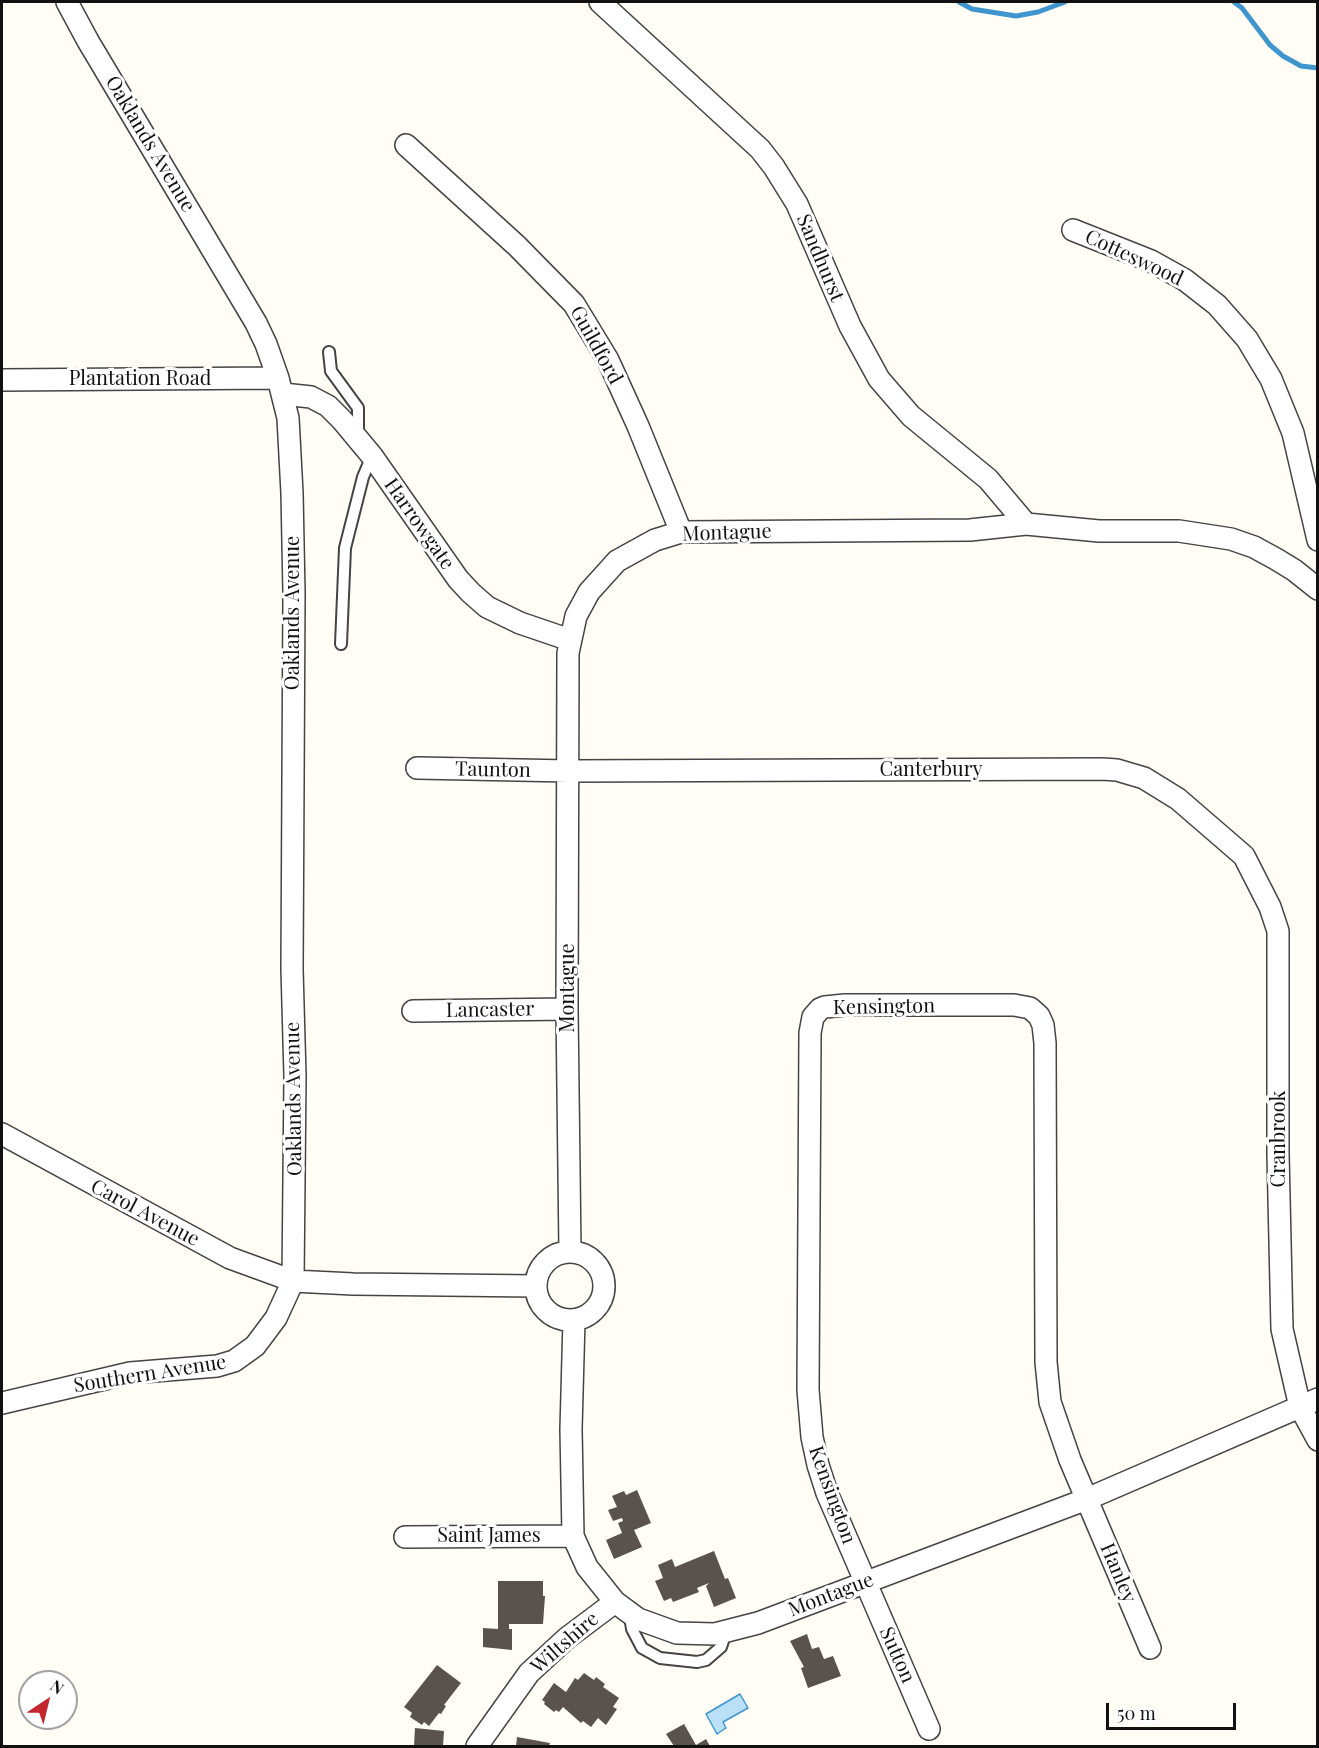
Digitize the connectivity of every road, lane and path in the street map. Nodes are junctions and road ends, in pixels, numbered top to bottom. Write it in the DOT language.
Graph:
graph roads {
  1 [pos="67,2"];
  2 [pos="600,2"];
  3 [pos="406,145"];
  4 [pos="1072,230"];
  5 [pos="329,352"];
  6 [pos="2,380"];
  7 [pos="281,386"];
  8 [pos="358,438"];
  9 [pos="372,456"];
  10 [pos="1026,524"];
  11 [pos="681,532"];
  12 [pos="1317,540"];
  13 [pos="1317,589"];
  14 [pos="570,639"];
  15 [pos="341,644"];
  16 [pos="417,768"];
  17 [pos="569,771"];
  18 [pos="1254,874"];
  19 [pos="567,1010"];
  20 [pos="413,1011"];
  21 [pos="2,1134"];
  22 [pos="570,1252"];
  23 [pos="293,1281"];
  24 [pos="536,1286"];
  25 [pos="574,1320"];
  26 [pos="2,1403"];
  27 [pos="1309,1403"];
  28 [pos="1317,1440"];
  29 [pos="1086,1499"];
  30 [pos="573,1536"];
  31 [pos="405,1537"];
  32 [pos="864,1582"];
  33 [pos="622,1607"];
  34 [pos="726,1632"];
  35 [pos="1150,1648"];
  36 [pos="929,1729"];
  37 [pos="477,1746"];
  1 -- 7 [label="street, Oaklands Avenue"];
  2 -- 10 [label="street, Sandhurst"];
  3 -- 11 [label="street, Guildford"];
  4 -- 12 [label="street, Cotteswood"];
  5 -- 8 [label="lane"];
  6 -- 7 [label="street, Plantation Road"];
  7 -- 8 [label="street, Harrowgate"];
  7 -- 23 [label="street, Oaklands Avenue"];
  8 -- 9 [label="street, Harrowgate"];
  9 -- 14 [label="street, Harrowgate"];
  9 -- 15 [label="lane"];
  10 -- 11 [label="street, Montague"];
  10 -- 13 [label="street, Montague"];
  11 -- 14 [label="street, Montague"];
  14 -- 17 [label="street, Montague"];
  16 -- 17 [label="street, Taunton"];
  17 -- 18 [label="street, Canterbury"];
  17 -- 19 [label="street, Montague"];
  18 -- 27 [label="street, Cranbrook"];
  19 -- 20 [label="street, Lancaster"];
  19 -- 22 [label="street, Montague"];
  21 -- 23 [label="street, Carol Avenue"];
  22 -- 24 [label="street"];
  22 -- 25 [label="street"];
  23 -- 24 [label="street, Carol Avenue"];
  23 -- 26 [label="street, Southern Avenue"];
  24 -- 25 [label="street"];
  25 -- 30 [label="street, Montague"];
  27 -- 28 [label="street, Cranbrook"];
  27 -- 29 [label="street, Montague"];
  29 -- 32 [label="street, Montague"];
  29 -- 32 [label="street, Kensington"];
  29 -- 35 [label="street, Hanley"];
  30 -- 31 [label="street, Saint James"];
  30 -- 33 [label="street, Montague"];
  32 -- 34 [label="street, Montague"];
  32 -- 36 [label="street, Sutton"];
  33 -- 34 [label="street, Montague"];
  33 -- 34 [label="lane"];
  33 -- 37 [label="street, Wiltshire"];
}
